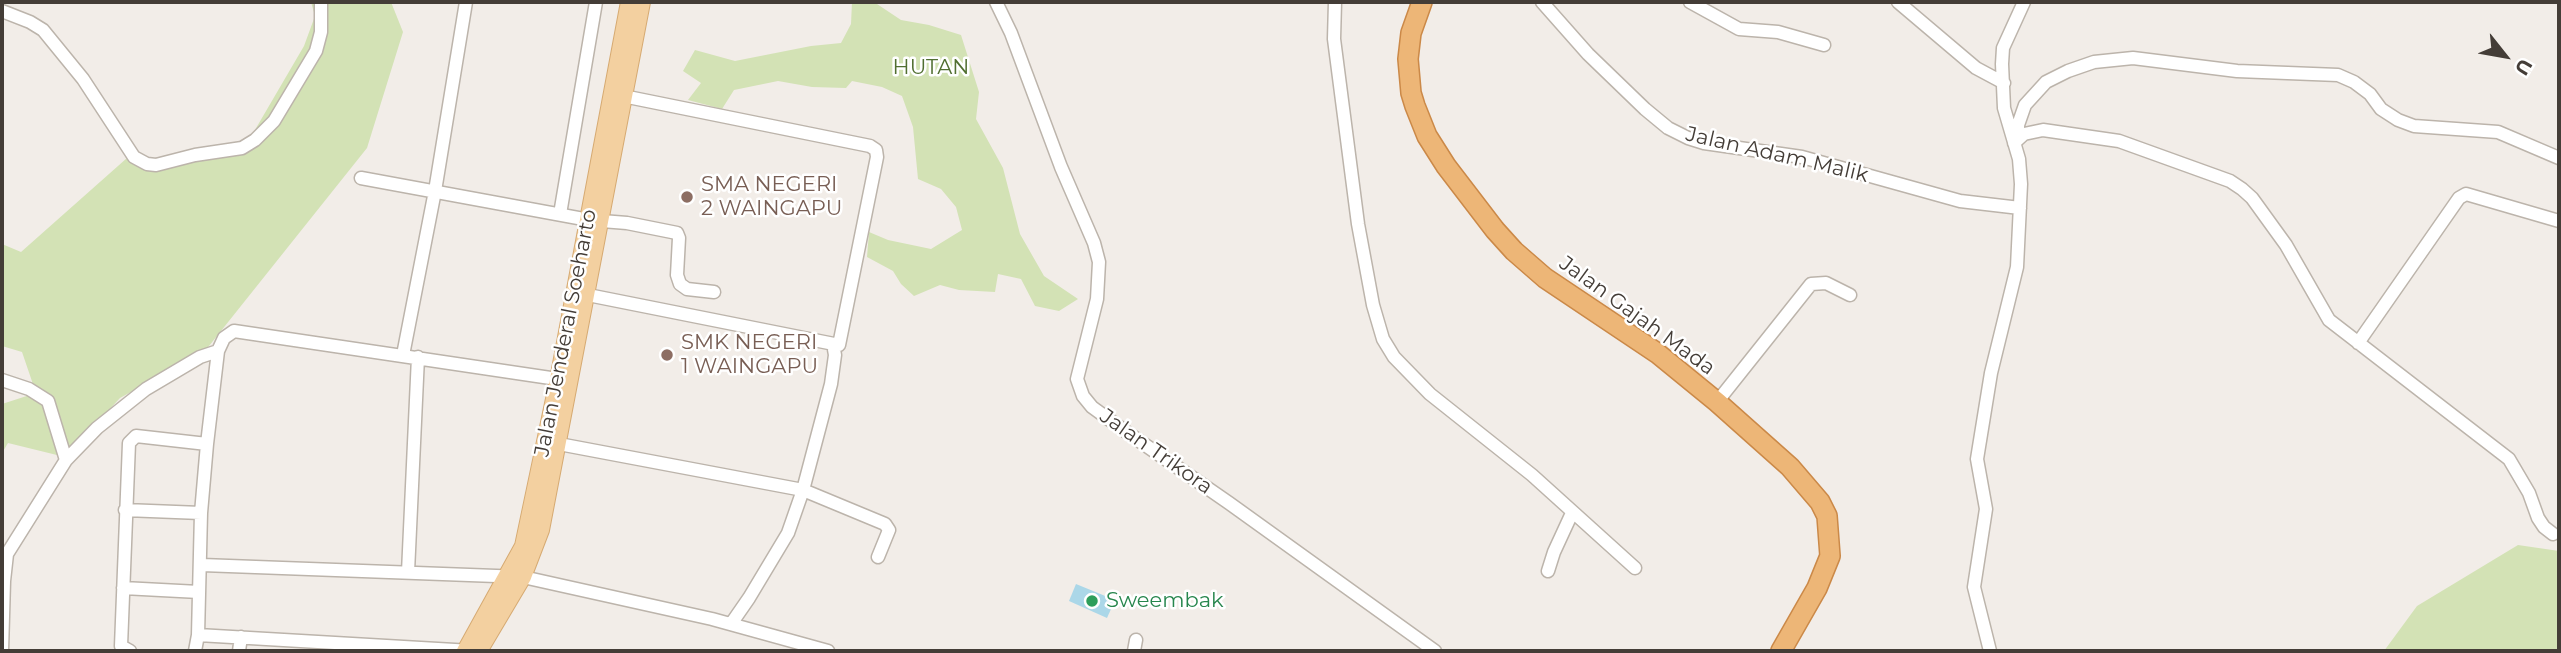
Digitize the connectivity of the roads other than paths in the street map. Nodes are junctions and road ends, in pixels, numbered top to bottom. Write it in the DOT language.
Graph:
graph roads {
  1 [pos="321,2"];
  2 [pos="466,2"];
  3 [pos="596,2"];
  4 [pos="629,2"];
  5 [pos="642,2"];
  6 [pos="996,2"];
  7 [pos="1335,2"];
  8 [pos="1544,2"];
  9 [pos="1690,2"];
  10 [pos="1898,2"];
  11 [pos="2024,2"];
  12 [pos="1420,3"];
  13 [pos="2,11"];
  14 [pos="1824,45"];
  15 [pos="2004,83"];
  16 [pos="624,96"];
  17 [pos="2016,140"];
  18 [pos="2559,158"];
  19 [pos="361,178"];
  20 [pos="435,191"];
  21 [pos="2020,208"];
  22 [pos="560,214"];
  23 [pos="594,220"];
  24 [pos="2559,221"];
  25 [pos="714,292"];
  26 [pos="588,295"];
  27 [pos="1850,295"];
  28 [pos="2358,343"];
  29 [pos="833,344"];
  30 [pos="218,351"];
  31 [pos="403,355"];
  32 [pos="418,357"];
  33 [pos="2,380"];
  34 [pos="564,380"];
  35 [pos="1717,402"];
  36 [pos="207,443"];
  37 [pos="559,444"];
  38 [pos="65,460"];
  39 [pos="803,490"];
  40 [pos="125,510"];
  41 [pos="201,513"];
  42 [pos="1572,513"];
  43 [pos="2553,534"];
  44 [pos="878,558"];
  45 [pos="202,565"];
  46 [pos="1635,568"];
  47 [pos="1548,571"];
  48 [pos="408,572"];
  49 [pos="515,577"];
  50 [pos="123,588"];
  51 [pos="199,592"];
  52 [pos="731,624"];
  53 [pos="198,635"];
  54 [pos="241,637"];
  55 [pos="2,651"];
  56 [pos="130,651"];
  57 [pos="195,651"];
  58 [pos="239,651"];
  59 [pos="472,651"];
  60 [pos="828,651"];
  61 [pos="1435,651"];
  62 [pos="1781,651"];
  63 [pos="1990,651"];
  1 -- 13 [label="street"];
  2 -- 20 [label="street"];
  3 -- 22 [label="street"];
  4 -- 23 [label="main road, Jalan Jenderal Soeharto"];
  5 -- 16 [label="main road, Jalan Jenderal Soeharto"];
  6 -- 61 [label="street, Jalan Trikora"];
  7 -- 42 [label="street"];
  8 -- 21 [label="street, Jalan Adam Malik"];
  9 -- 14 [label="street"];
  10 -- 15 [label="street"];
  11 -- 15 [label="street"];
  12 -- 35 [label="highway, Jalan Gajah Mada"];
  15 -- 17 [label="street"];
  16 -- 23 [label="main road, Jalan Jenderal Soeharto"];
  16 -- 29 [label="street"];
  17 -- 18 [label="street"];
  17 -- 21 [label="street"];
  17 -- 28 [label="street"];
  19 -- 20 [label="street"];
  20 -- 22 [label="street"];
  20 -- 31 [label="street"];
  21 -- 63 [label="street"];
  22 -- 23 [label="street"];
  23 -- 25 [label="street"];
  23 -- 26 [label="main road, Jalan Jenderal Soeharto"];
  23 -- 34 [label="main road, Jalan Jenderal Soeharto"];
  24 -- 28 [label="street"];
  26 -- 29 [label="street"];
  26 -- 34 [label="main road, Jalan Jenderal Soeharto"];
  27 -- 35 [label="street"];
  28 -- 43 [label="street"];
  29 -- 39 [label="street"];
  30 -- 31 [label="street"];
  30 -- 36 [label="street"];
  30 -- 38 [label="street"];
  31 -- 32 [label="street"];
  32 -- 34 [label="street"];
  32 -- 48 [label="street"];
  33 -- 38 [label="street"];
  34 -- 37 [label="main road, Jalan Jenderal Soeharto"];
  34 -- 49 [label="main road, Jalan Jenderal Soeharto"];
  35 -- 62 [label="highway, Jalan Gajah Mada"];
  36 -- 40 [label="street"];
  36 -- 41 [label="street"];
  37 -- 39 [label="street"];
  37 -- 49 [label="main road, Jalan Jenderal Soeharto"];
  38 -- 55 [label="street"];
  39 -- 44 [label="street"];
  39 -- 52 [label="street"];
  40 -- 41 [label="street"];
  40 -- 50 [label="street"];
  41 -- 45 [label="street"];
  42 -- 46 [label="street"];
  42 -- 47 [label="street"];
  45 -- 48 [label="street"];
  45 -- 51 [label="street"];
  48 -- 49 [label="street"];
  49 -- 52 [label="street"];
  49 -- 59 [label="main road, Jalan Jenderal Soeharto"];
  50 -- 51 [label="street"];
  50 -- 56 [label="street"];
  51 -- 53 [label="street"];
  52 -- 60 [label="street"];
  53 -- 54 [label="street"];
  53 -- 57 [label="street"];
  54 -- 58 [label="street"];
  54 -- 59 [label="street"];
}
